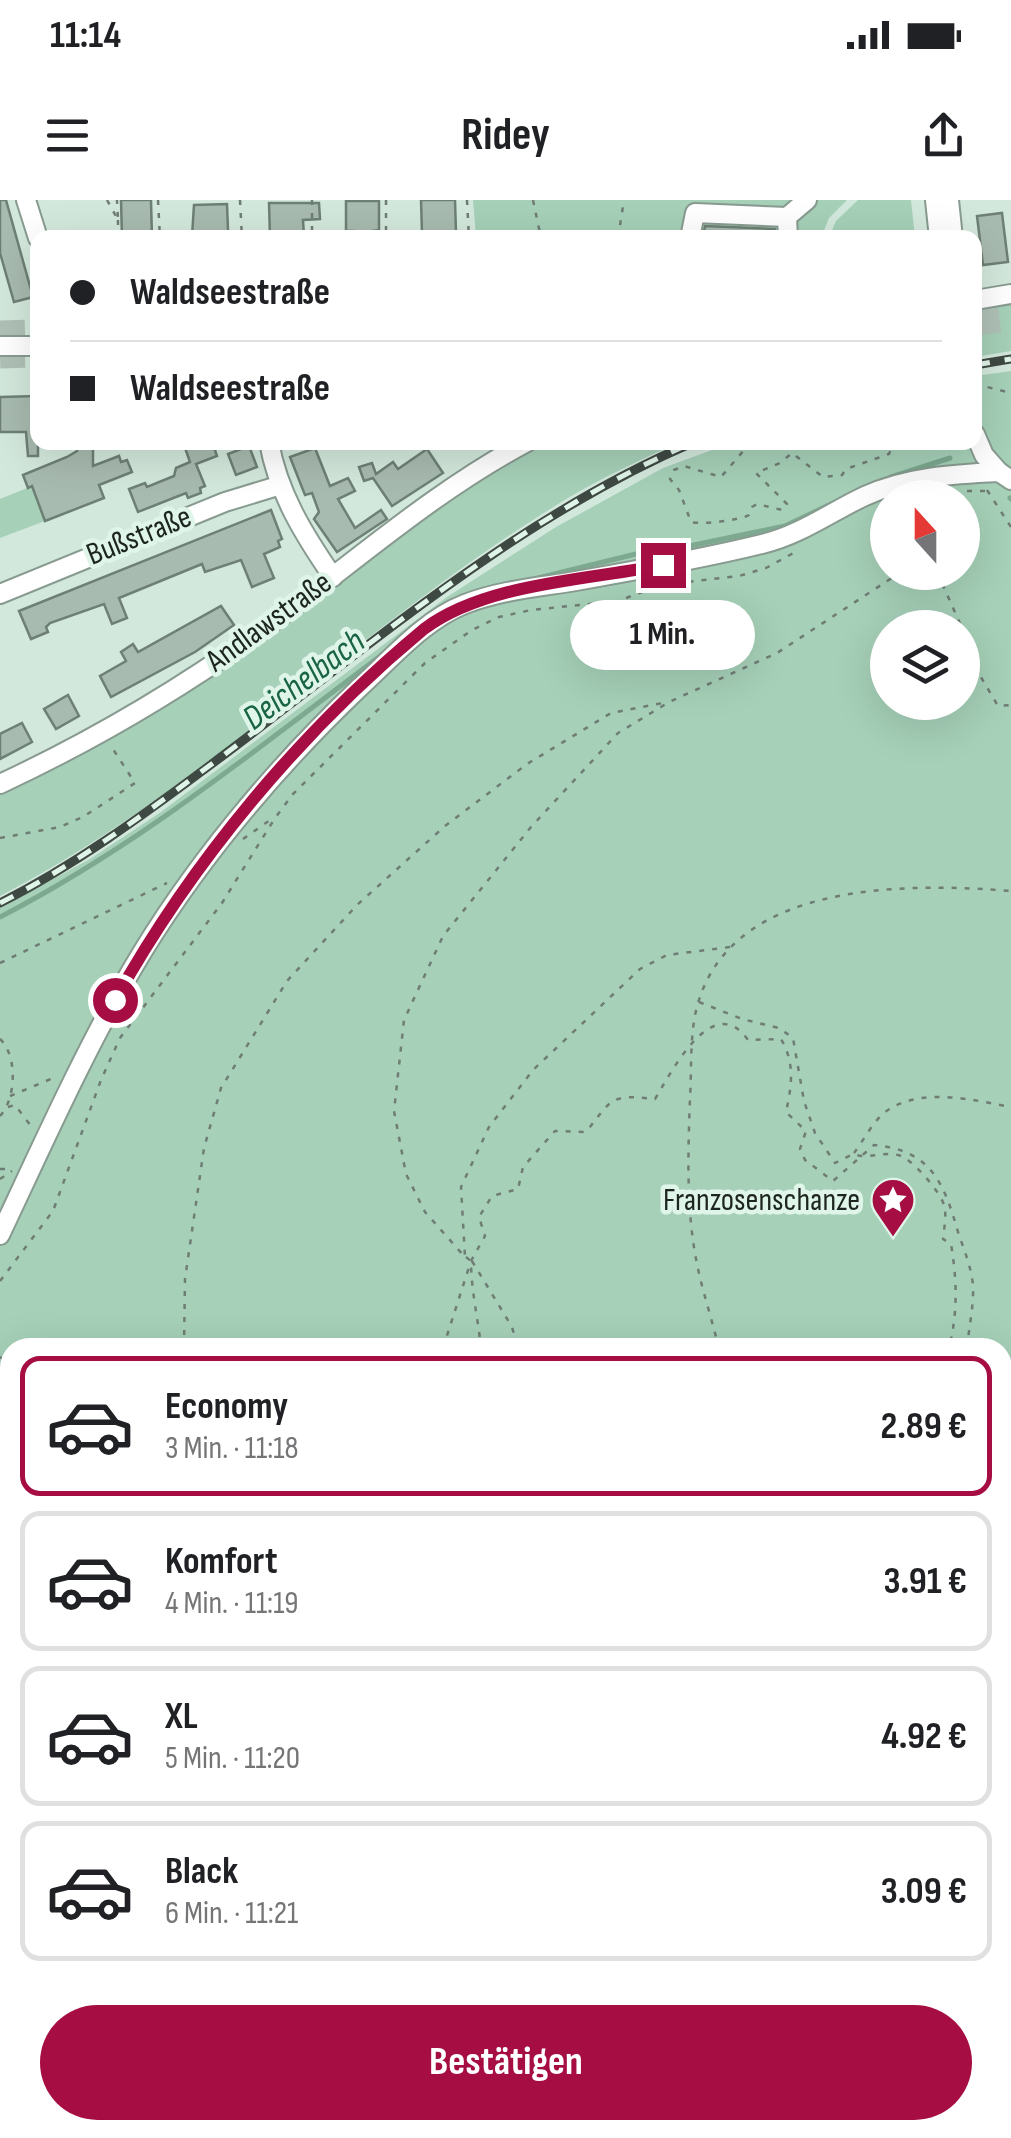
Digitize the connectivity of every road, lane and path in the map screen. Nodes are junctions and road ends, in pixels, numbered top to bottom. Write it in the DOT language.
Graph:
graph roads {
  1 [pos="26,200"];
  2 [pos="107,200"];
  3 [pos="117,200"];
  4 [pos="158,200"];
  5 [pos="240,200"];
  6 [pos="312,200"];
  7 [pos="386,200"];
  8 [pos="467,200"];
  9 [pos="533,200"];
  10 [pos="624,200"];
  11 [pos="807,200"];
  12 [pos="935,200"];
  13 [pos="949,200"];
  14 [pos="787,217"];
  15 [pos="118,220"];
  16 [pos="35,230"];
  17 [pos="118,230"];
  18 [pos="160,230"];
  19 [pos="242,230"];
  20 [pos="312,230"];
  21 [pos="386,230"];
  22 [pos="469,230"];
  23 [pos="539,230"];
  24 [pos="619,230"];
  25 [pos="692,230"];
  26 [pos="788,230"];
  27 [pos="938,230"];
  28 [pos="953,230"];
  29 [pos="1011,294"];
  30 [pos="982,299"];
  31 [pos="1,341"];
  32 [pos="30,345"];
  33 [pos="982,386"];
  34 [pos="1011,393"];
  35 [pos="271,450"];
  36 [pos="514,450"];
  37 [pos="742,450"];
  38 [pos="891,450"];
  39 [pos="982,450"];
  40 [pos="1005,476"];
  41 [pos="281,485"];
  42 [pos="1011,528"];
  43 [pos="808,544"];
  44 [pos="333,577"];
  45 [pos="874,590"];
  46 [pos="0,594"];
  47 [pos="980,675"];
  48 [pos="669,702"];
  49 [pos="1011,704"];
  50 [pos="102,731"];
  51 [pos="0,784"];
  52 [pos="0,838"];
  53 [pos="172,880"];
  54 [pos="1011,891"];
  55 [pos="730,948"];
  56 [pos="0,963"];
  57 [pos="698,1002"];
  58 [pos="0,1039"];
  59 [pos="693,1041"];
  60 [pos="78,1068"];
  61 [pos="9,1097"];
  62 [pos="8,1106"];
  63 [pos="1011,1106"];
  64 [pos="0,1116"];
  65 [pos="30,1138"];
  66 [pos="853,1154"];
  67 [pos="22,1159"];
  68 [pos="0,1170"];
  69 [pos="13,1170"];
  70 [pos="0,1178"];
  71 [pos="0,1235"];
  72 [pos="465,1257"];
  73 [pos="472,1261"];
  74 [pos="0,1281"];
  75 [pos="184,1338"];
  76 [pos="446,1338"];
  77 [pos="480,1338"];
  78 [pos="515,1338"];
  79 [pos="717,1338"];
  80 [pos="951,1338"];
  81 [pos="968,1338"];
  1 -- 16 [label="street"];
  2 -- 15 [label="path"];
  3 -- 15 [label="path"];
  4 -- 18 [label="path"];
  5 -- 19 [label="path"];
  6 -- 20 [label="path"];
  7 -- 21 [label="path"];
  8 -- 22 [label="path"];
  9 -- 23 [label="path"];
  10 -- 24 [label="path"];
  11 -- 14 [label="street"];
  12 -- 27 [label="street"];
  13 -- 28 [label="street"];
  14 -- 25 [label="street"];
  14 -- 26 [label="street"];
  15 -- 17 [label="path"];
  29 -- 30 [label="street"];
  31 -- 32 [label="street"];
  33 -- 34 [label="path"];
  35 -- 41 [label="street"];
  36 -- 44 [label="street, Andlawstraße"];
  37 -- 38 [label="path"];
  39 -- 40 [label="street"];
  40 -- 42 [label="path"];
  40 -- 60 [label="street"];
  41 -- 44 [label="street"];
  41 -- 46 [label="street, Bußstraße"];
  43 -- 74 [label="path"];
  44 -- 50 [label="street, Andlawstraße"];
  45 -- 48 [label="path"];
  47 -- 49 [label="path"];
  48 -- 72 [label="path"];
  48 -- 75 [label="path"];
  50 -- 51 [label="street, Andlawstraße"];
  50 -- 52 [label="path"];
  53 -- 56 [label="path"];
  54 -- 55 [label="path"];
  55 -- 57 [label="path"];
  55 -- 72 [label="path"];
  57 -- 59 [label="path"];
  57 -- 66 [label="path"];
  58 -- 61 [label="path"];
  59 -- 73 [label="path"];
  59 -- 79 [label="path"];
  59 -- 81 [label="path"];
  60 -- 61 [label="path"];
  60 -- 71 [label="street"];
  61 -- 62 [label="path"];
  62 -- 64 [label="path"];
  62 -- 65 [label="path"];
  63 -- 66 [label="path"];
  66 -- 80 [label="path"];
  67 -- 69 [label="path"];
  68 -- 69 [label="path"];
  69 -- 70 [label="path"];
  72 -- 73 [label="path"];
  73 -- 76 [label="path"];
  73 -- 77 [label="path"];
  73 -- 78 [label="path"];
}
